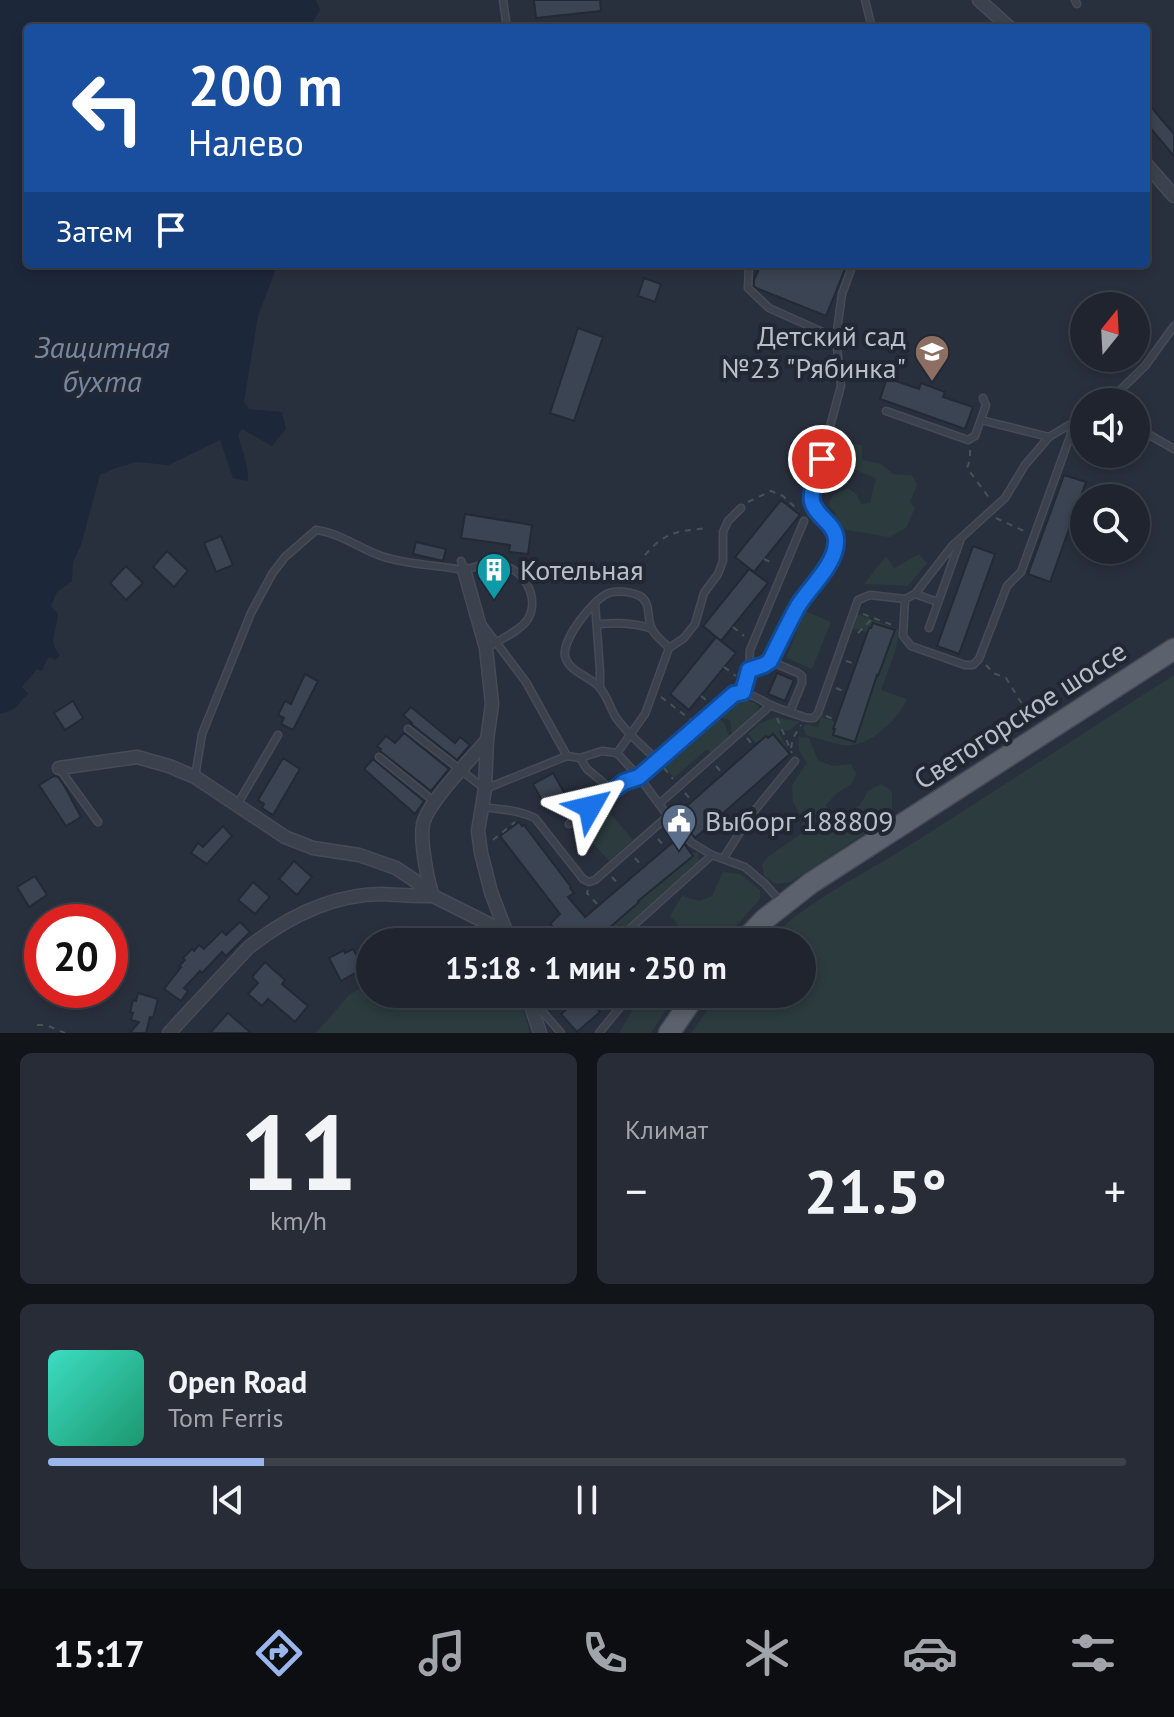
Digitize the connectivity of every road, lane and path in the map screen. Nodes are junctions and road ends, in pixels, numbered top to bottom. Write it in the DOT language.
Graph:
graph roads {
  1 [pos="503,0"];
  2 [pos="865,0"];
  3 [pos="979,0"];
  4 [pos="506,24"];
  5 [pos="871,24"];
  6 [pos="1006,24"];
  7 [pos="1150,169"];
  8 [pos="1174,196"];
  9 [pos="749,268"];
  10 [pos="852,268"];
  11 [pos="1174,326"];
  12 [pos="836,338"];
  13 [pos="1122,388"];
  14 [pos="983,398"];
  15 [pos="886,411"];
  16 [pos="981,420"];
  17 [pos="1070,424"];
  18 [pos="1150,435"];
  19 [pos="1049,437"];
  20 [pos="1070,437"];
  21 [pos="968,440"];
  22 [pos="1174,449"];
  23 [pos="995,507"];
  24 [pos="741,508"];
  25 [pos="799,512"];
  26 [pos="988,514"];
  27 [pos="804,521"];
  28 [pos="706,528"];
  29 [pos="1034,536"];
  30 [pos="961,537"];
  31 [pos="645,555"];
  32 [pos="764,559"];
  33 [pos="463,565"];
  34 [pos="783,570"];
  35 [pos="915,594"];
  36 [pos="905,599"];
  37 [pos="938,602"];
  38 [pos="595,603"];
  39 [pos="854,611"];
  40 [pos="873,618"];
  41 [pos="597,624"];
  42 [pos="733,627"];
  43 [pos="929,628"];
  44 [pos="652,629"];
  45 [pos="904,629"];
  46 [pos="858,633"];
  47 [pos="753,643"];
  48 [pos="491,645"];
  49 [pos="669,648"];
  50 [pos="1174,649"];
  51 [pos="770,661"];
  52 [pos="724,667"];
  53 [pos="749,670"];
  54 [pos="993,673"];
  55 [pos="745,683"];
  56 [pos="600,687"];
  57 [pos="654,691"];
  58 [pos="743,692"];
  59 [pos="701,696"];
  60 [pos="771,705"];
  61 [pos="717,709"];
  62 [pos="790,712"];
  63 [pos="807,718"];
  64 [pos="1033,723"];
  65 [pos="699,724"];
  66 [pos="408,729"];
  67 [pos="630,734"];
  68 [pos="278,735"];
  69 [pos="487,740"];
  70 [pos="791,750"];
  71 [pos="617,753"];
  72 [pos="567,756"];
  73 [pos="379,757"];
  74 [pos="580,758"];
  75 [pos="658,761"];
  76 [pos="795,761"];
  77 [pos="59,768"];
  78 [pos="460,771"];
  79 [pos="195,777"];
  80 [pos="639,777"];
  81 [pos="679,786"];
  82 [pos="485,789"];
  83 [pos="612,790"];
  84 [pos="435,802"];
  85 [pos="659,804"];
  86 [pos="237,805"];
  87 [pos="481,807"];
  88 [pos="527,814"];
  89 [pos="668,816"];
  90 [pos="98,822"];
  91 [pos="569,824"];
  92 [pos="651,831"];
  93 [pos="665,847"];
  94 [pos="629,851"];
  95 [pos="481,853"];
  96 [pos="712,855"];
  97 [pos="723,859"];
  98 [pos="643,867"];
  99 [pos="606,870"];
  100 [pos="589,882"];
  101 [pos="620,886"];
  102 [pos="433,896"];
  103 [pos="598,905"];
  104 [pos="783,905"];
  105 [pos="492,928"];
  106 [pos="505,928"];
  107 [pos="631,928"];
  108 [pos="756,928"];
  109 [pos="535,1008"];
  110 [pos="544,1008"];
  111 [pos="620,1008"];
  112 [pos="686,1008"];
  113 [pos="538,1013"];
  114 [pos="37,1025"];
  115 [pos="65,1033"];
  116 [pos="169,1033"];
  117 [pos="540,1033"];
  118 [pos="561,1033"];
  119 [pos="599,1033"];
  120 [pos="669,1033"];
  1 -- 4 [label="lane"];
  2 -- 5 [label="lane"];
  3 -- 6 [label="street"];
  7 -- 8 [label="street"];
  9 -- 12 [label="lane"];
  10 -- 12 [label="lane"];
  11 -- 13 [label="lane"];
  12 -- 51 [label="lane"];
  14 -- 16 [label="lane"];
  15 -- 21 [label="lane"];
  16 -- 19 [label="lane"];
  16 -- 21 [label="lane"];
  17 -- 19 [label="lane"];
  18 -- 22 [label="lane"];
  19 -- 23 [label="lane"];
  20 -- 29 [label="lane"];
  21 -- 23 [label="path"];
  23 -- 26 [label="lane"];
  24 -- 25 [label="path"];
  24 -- 49 [label="lane"];
  26 -- 29 [label="path"];
  26 -- 30 [label="lane"];
  27 -- 34 [label="lane"];
  28 -- 31 [label="path"];
  29 -- 45 [label="lane"];
  30 -- 35 [label="lane"];
  30 -- 37 [label="lane"];
  32 -- 34 [label="path"];
  33 -- 48 [label="street"];
  33 -- 48 [label="lane"];
  33 -- 79 [label="lane"];
  34 -- 47 [label="lane"];
  35 -- 36 [label="lane"];
  35 -- 37 [label="lane"];
  36 -- 39 [label="lane"];
  36 -- 45 [label="lane"];
  37 -- 43 [label="lane"];
  38 -- 41 [label="lane"];
  38 -- 44 [label="lane"];
  38 -- 56 [label="lane"];
  39 -- 40 [label="path"];
  39 -- 63 [label="lane"];
  40 -- 45 [label="path"];
  40 -- 46 [label="path"];
  41 -- 44 [label="lane"];
  41 -- 56 [label="lane"];
  42 -- 47 [label="path"];
  44 -- 49 [label="lane"];
  47 -- 53 [label="lane"];
  48 -- 69 [label="street"];
  48 -- 72 [label="lane"];
  49 -- 57 [label="lane"];
  50 -- 104 [label="main road, Светогорское шоссе"];
  51 -- 53 [label="lane"];
  51 -- 62 [label="lane"];
  52 -- 55 [label="path"];
  53 -- 55 [label="lane"];
  54 -- 64 [label="path"];
  55 -- 58 [label="lane"];
  56 -- 67 [label="lane"];
  57 -- 65 [label="path"];
  57 -- 67 [label="lane"];
  58 -- 60 [label="lane"];
  58 -- 61 [label="lane"];
  59 -- 61 [label="path"];
  60 -- 62 [label="lane"];
  60 -- 70 [label="path"];
  60 -- 81 [label="lane"];
  61 -- 65 [label="lane"];
  62 -- 63 [label="lane"];
  63 -- 70 [label="path"];
  65 -- 75 [label="lane"];
  66 -- 78 [label="lane"];
  67 -- 71 [label="lane"];
  67 -- 75 [label="lane"];
  68 -- 86 [label="lane"];
  69 -- 78 [label="street"];
  69 -- 82 [label="street"];
  70 -- 76 [label="path"];
  71 -- 74 [label="lane"];
  71 -- 80 [label="lane"];
  72 -- 74 [label="lane"];
  72 -- 82 [label="lane"];
  73 -- 84 [label="lane"];
  74 -- 83 [label="lane"];
  75 -- 80 [label="lane"];
  75 -- 81 [label="path"];
  76 -- 97 [label="lane"];
  77 -- 79 [label="street"];
  77 -- 90 [label="lane"];
  78 -- 82 [label="lane"];
  78 -- 84 [label="street"];
  79 -- 86 [label="street"];
  80 -- 83 [label="lane"];
  80 -- 85 [label="lane"];
  81 -- 85 [label="lane"];
  82 -- 87 [label="street"];
  83 -- 91 [label="lane"];
  84 -- 102 [label="street"];
  85 -- 89 [label="lane"];
  86 -- 102 [label="street"];
  87 -- 88 [label="lane"];
  87 -- 95 [label="street"];
  88 -- 95 [label="path"];
  88 -- 100 [label="lane"];
  89 -- 92 [label="lane"];
  89 -- 96 [label="lane"];
  92 -- 93 [label="path"];
  92 -- 94 [label="lane"];
  94 -- 98 [label="path"];
  94 -- 99 [label="lane"];
  95 -- 106 [label="street"];
  96 -- 97 [label="lane"];
  96 -- 107 [label="lane"];
  97 -- 104 [label="lane"];
  99 -- 100 [label="lane"];
  99 -- 101 [label="path"];
  100 -- 103 [label="path"];
  102 -- 105 [label="street"];
  102 -- 116 [label="street"];
  104 -- 108 [label="main road, Светогорское шоссе"];
  109 -- 113 [label="street"];
  110 -- 113 [label="lane"];
  111 -- 119 [label="lane"];
  112 -- 120 [label="main road"];
  113 -- 117 [label="street"];
  113 -- 118 [label="lane"];
  114 -- 115 [label="path"];
}
